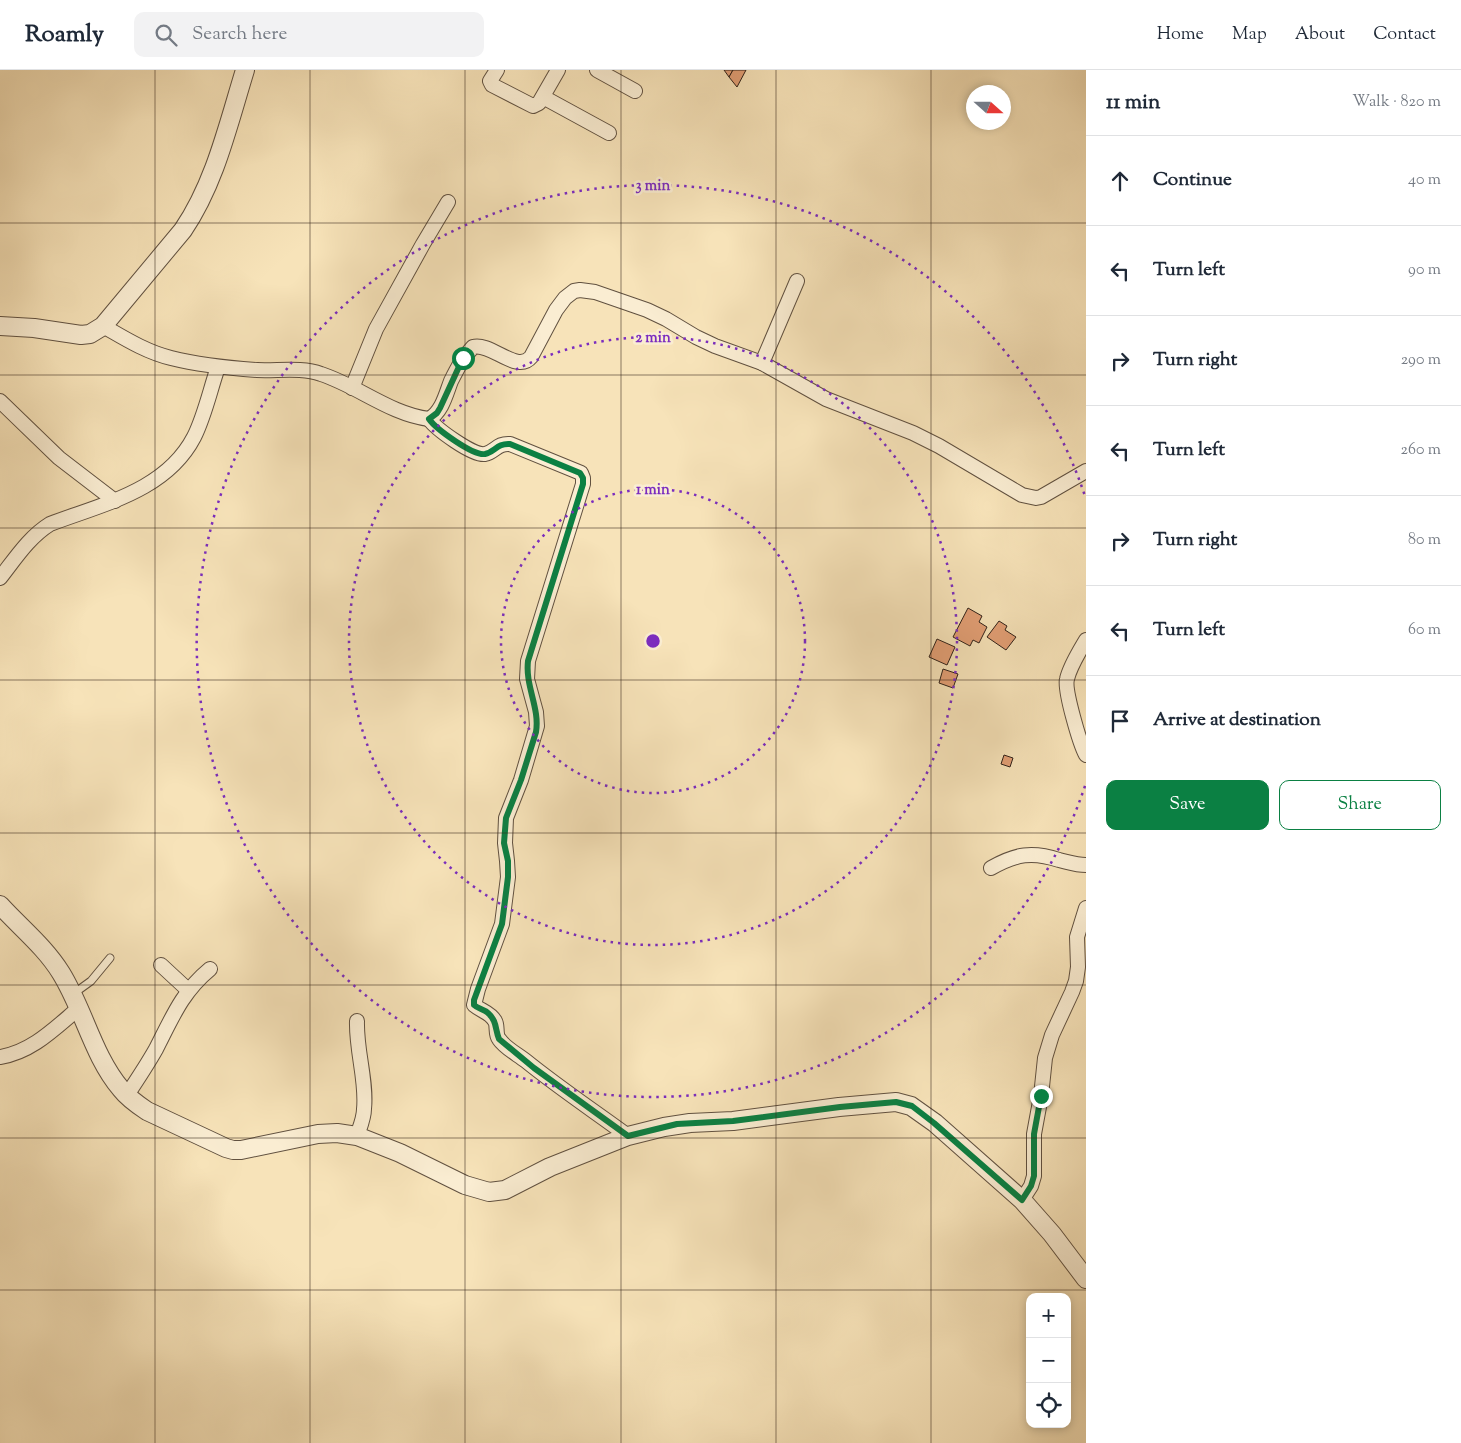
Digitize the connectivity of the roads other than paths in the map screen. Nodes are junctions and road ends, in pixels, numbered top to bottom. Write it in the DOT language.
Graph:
graph roads {
  1 [pos="245,70"];
  2 [pos="497,70"];
  3 [pos="558,70"];
  4 [pos="597,70"];
  5 [pos="635,91"];
  6 [pos="543,97"];
  7 [pos="609,133"];
  8 [pos="448,202"];
  9 [pos="797,281"];
  10 [pos="0,326"];
  11 [pos="103,326"];
  12 [pos="762,363"];
  13 [pos="218,367"];
  14 [pos="352,388"];
  15 [pos="0,401"];
  16 [pos="429,419"];
  17 [pos="1086,471"];
  18 [pos="115,501"];
  19 [pos="0,578"];
  20 [pos="1086,640"];
  21 [pos="1086,755"];
  22 [pos="1086,865"];
  23 [pos="991,868"];
  24 [pos="0,905"];
  25 [pos="1086,908"];
  26 [pos="110,958"];
  27 [pos="161,964"];
  28 [pos="210,969"];
  29 [pos="188,990"];
  30 [pos="75,1001"];
  31 [pos="357,1021"];
  32 [pos="1,1060"];
  33 [pos="127,1095"];
  34 [pos="357,1136"];
  35 [pos="628,1136"];
  36 [pos="1022,1200"];
  37 [pos="1086,1279"];
  1 -- 11 [label="street"];
  2 -- 6 [label="street"];
  3 -- 6 [label="street"];
  4 -- 5 [label="street"];
  6 -- 7 [label="street"];
  8 -- 14 [label="street"];
  9 -- 12 [label="street"];
  10 -- 11 [label="street"];
  11 -- 13 [label="street"];
  12 -- 16 [label="street"];
  12 -- 17 [label="street"];
  13 -- 14 [label="street"];
  13 -- 18 [label="street"];
  14 -- 16 [label="street"];
  15 -- 18 [label="street"];
  16 -- 35 [label="street"];
  18 -- 19 [label="street"];
  20 -- 21 [label="street"];
  22 -- 23 [label="street"];
  24 -- 30 [label="street"];
  25 -- 36 [label="street"];
  26 -- 30 [label="lane"];
  27 -- 29 [label="street"];
  28 -- 29 [label="street"];
  29 -- 33 [label="street"];
  30 -- 32 [label="street"];
  30 -- 33 [label="street"];
  31 -- 34 [label="street"];
  33 -- 34 [label="street"];
  34 -- 35 [label="street"];
  35 -- 36 [label="street"];
  36 -- 37 [label="street"];
}
